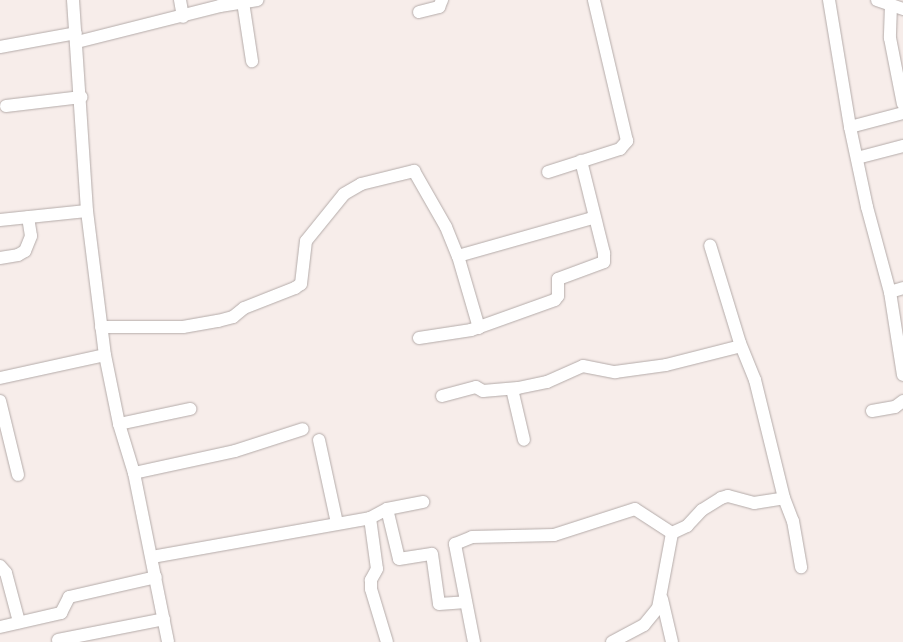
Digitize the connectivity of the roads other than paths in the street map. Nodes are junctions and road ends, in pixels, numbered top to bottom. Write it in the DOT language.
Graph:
graph roads {
  1 [pos="73,0"];
  2 [pos="180,0"];
  3 [pos="258,0"];
  4 [pos="442,0"];
  5 [pos="594,0"];
  6 [pos="829,0"];
  7 [pos="877,0"];
  8 [pos="243,2"];
  9 [pos="891,5"];
  10 [pos="903,9"];
  11 [pos="419,12"];
  12 [pos="183,17"];
  13 [pos="76,37"];
  14 [pos="0,47"];
  15 [pos="252,61"];
  16 [pos="81,97"];
  17 [pos="903,104"];
  18 [pos="6,106"];
  19 [pos="903,113"];
  20 [pos="850,127"];
  21 [pos="903,146"];
  22 [pos="857,158"];
  23 [pos="581,161"];
  24 [pos="548,172"];
  25 [pos="87,211"];
  26 [pos="28,217"];
  27 [pos="594,217"];
  28 [pos="0,220"];
  29 [pos="710,245"];
  30 [pos="458,256"];
  31 [pos="0,258"];
  32 [pos="903,288"];
  33 [pos="890,292"];
  34 [pos="101,327"];
  35 [pos="479,328"];
  36 [pos="419,338"];
  37 [pos="741,346"];
  38 [pos="104,355"];
  39 [pos="903,375"];
  40 [pos="0,378"];
  41 [pos="512,389"];
  42 [pos="442,396"];
  43 [pos="0,401"];
  44 [pos="903,401"];
  45 [pos="190,409"];
  46 [pos="872,411"];
  47 [pos="119,424"];
  48 [pos="303,429"];
  49 [pos="319,440"];
  50 [pos="524,440"];
  51 [pos="134,473"];
  52 [pos="18,476"];
  53 [pos="784,498"];
  54 [pos="423,502"];
  55 [pos="387,509"];
  56 [pos="370,518"];
  57 [pos="337,523"];
  58 [pos="672,534"];
  59 [pos="152,558"];
  60 [pos="0,566"];
  61 [pos="801,566"];
  62 [pos="156,577"];
  63 [pos="662,599"];
  64 [pos="466,602"];
  65 [pos="164,619"];
  66 [pos="19,622"];
  67 [pos="0,627"];
  68 [pos="58,640"];
  69 [pos="168,642"];
  70 [pos="387,642"];
  71 [pos="474,642"];
  72 [pos="612,642"];
  73 [pos="672,642"];
  1 -- 13 [label="street"];
  2 -- 12 [label="street"];
  3 -- 8 [label="street"];
  4 -- 11 [label="street"];
  5 -- 23 [label="street"];
  6 -- 20 [label="street"];
  7 -- 9 [label="street"];
  8 -- 12 [label="street"];
  8 -- 15 [label="street"];
  9 -- 10 [label="street"];
  9 -- 17 [label="street"];
  12 -- 13 [label="street"];
  13 -- 14 [label="street"];
  13 -- 16 [label="street"];
  16 -- 18 [label="street"];
  16 -- 25 [label="street"];
  19 -- 20 [label="street"];
  20 -- 22 [label="street"];
  21 -- 22 [label="street"];
  22 -- 33 [label="street"];
  23 -- 24 [label="street"];
  23 -- 27 [label="street"];
  25 -- 26 [label="street"];
  25 -- 34 [label="street"];
  26 -- 28 [label="street"];
  26 -- 31 [label="street"];
  27 -- 30 [label="street"];
  27 -- 35 [label="street"];
  29 -- 37 [label="street"];
  30 -- 34 [label="street"];
  30 -- 35 [label="street"];
  32 -- 33 [label="street"];
  33 -- 39 [label="street"];
  34 -- 38 [label="street"];
  35 -- 36 [label="street"];
  37 -- 41 [label="street"];
  37 -- 53 [label="street"];
  38 -- 40 [label="street"];
  38 -- 47 [label="street"];
  41 -- 42 [label="street"];
  41 -- 50 [label="street"];
  43 -- 52 [label="street"];
  44 -- 46 [label="street"];
  45 -- 47 [label="street"];
  47 -- 51 [label="street"];
  48 -- 51 [label="street"];
  49 -- 57 [label="street"];
  51 -- 59 [label="street"];
  53 -- 58 [label="street"];
  53 -- 61 [label="street"];
  54 -- 55 [label="street"];
  55 -- 56 [label="street"];
  55 -- 64 [label="street"];
  56 -- 57 [label="street"];
  56 -- 70 [label="street"];
  57 -- 59 [label="street"];
  58 -- 63 [label="street"];
  58 -- 64 [label="street"];
  59 -- 62 [label="street"];
  60 -- 66 [label="street"];
  62 -- 65 [label="street"];
  62 -- 66 [label="street"];
  63 -- 72 [label="street"];
  63 -- 73 [label="street"];
  64 -- 71 [label="street"];
  65 -- 68 [label="street"];
  65 -- 69 [label="street"];
  66 -- 67 [label="street"];
}
